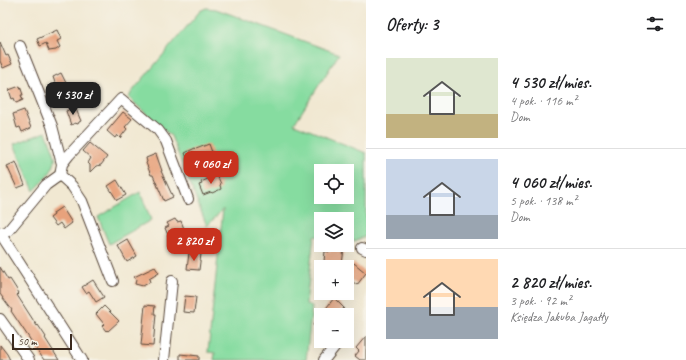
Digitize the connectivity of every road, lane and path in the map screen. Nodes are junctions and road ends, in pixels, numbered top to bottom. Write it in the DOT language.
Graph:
graph roads {
  1 [pos="20,46"];
  2 [pos="62,164"];
  3 [pos="60,175"];
  4 [pos="188,199"];
  5 [pos="0,234"];
  6 [pos="114,281"];
  7 [pos="172,281"];
  8 [pos="0,319"];
  9 [pos="4,332"];
  10 [pos="333,348"];
  11 [pos="29,360"];
  12 [pos="82,360"];
  13 [pos="164,360"];
  14 [pos="324,360"];
  1 -- 2 [label="street"];
  2 -- 3 [label="street"];
  2 -- 4 [label="street"];
  3 -- 5 [label="street"];
  3 -- 6 [label="street"];
  5 -- 12 [label="street"];
  7 -- 13 [label="street"];
  8 -- 9 [label="street"];
  9 -- 11 [label="street"];
  10 -- 14 [label="street"];
}
